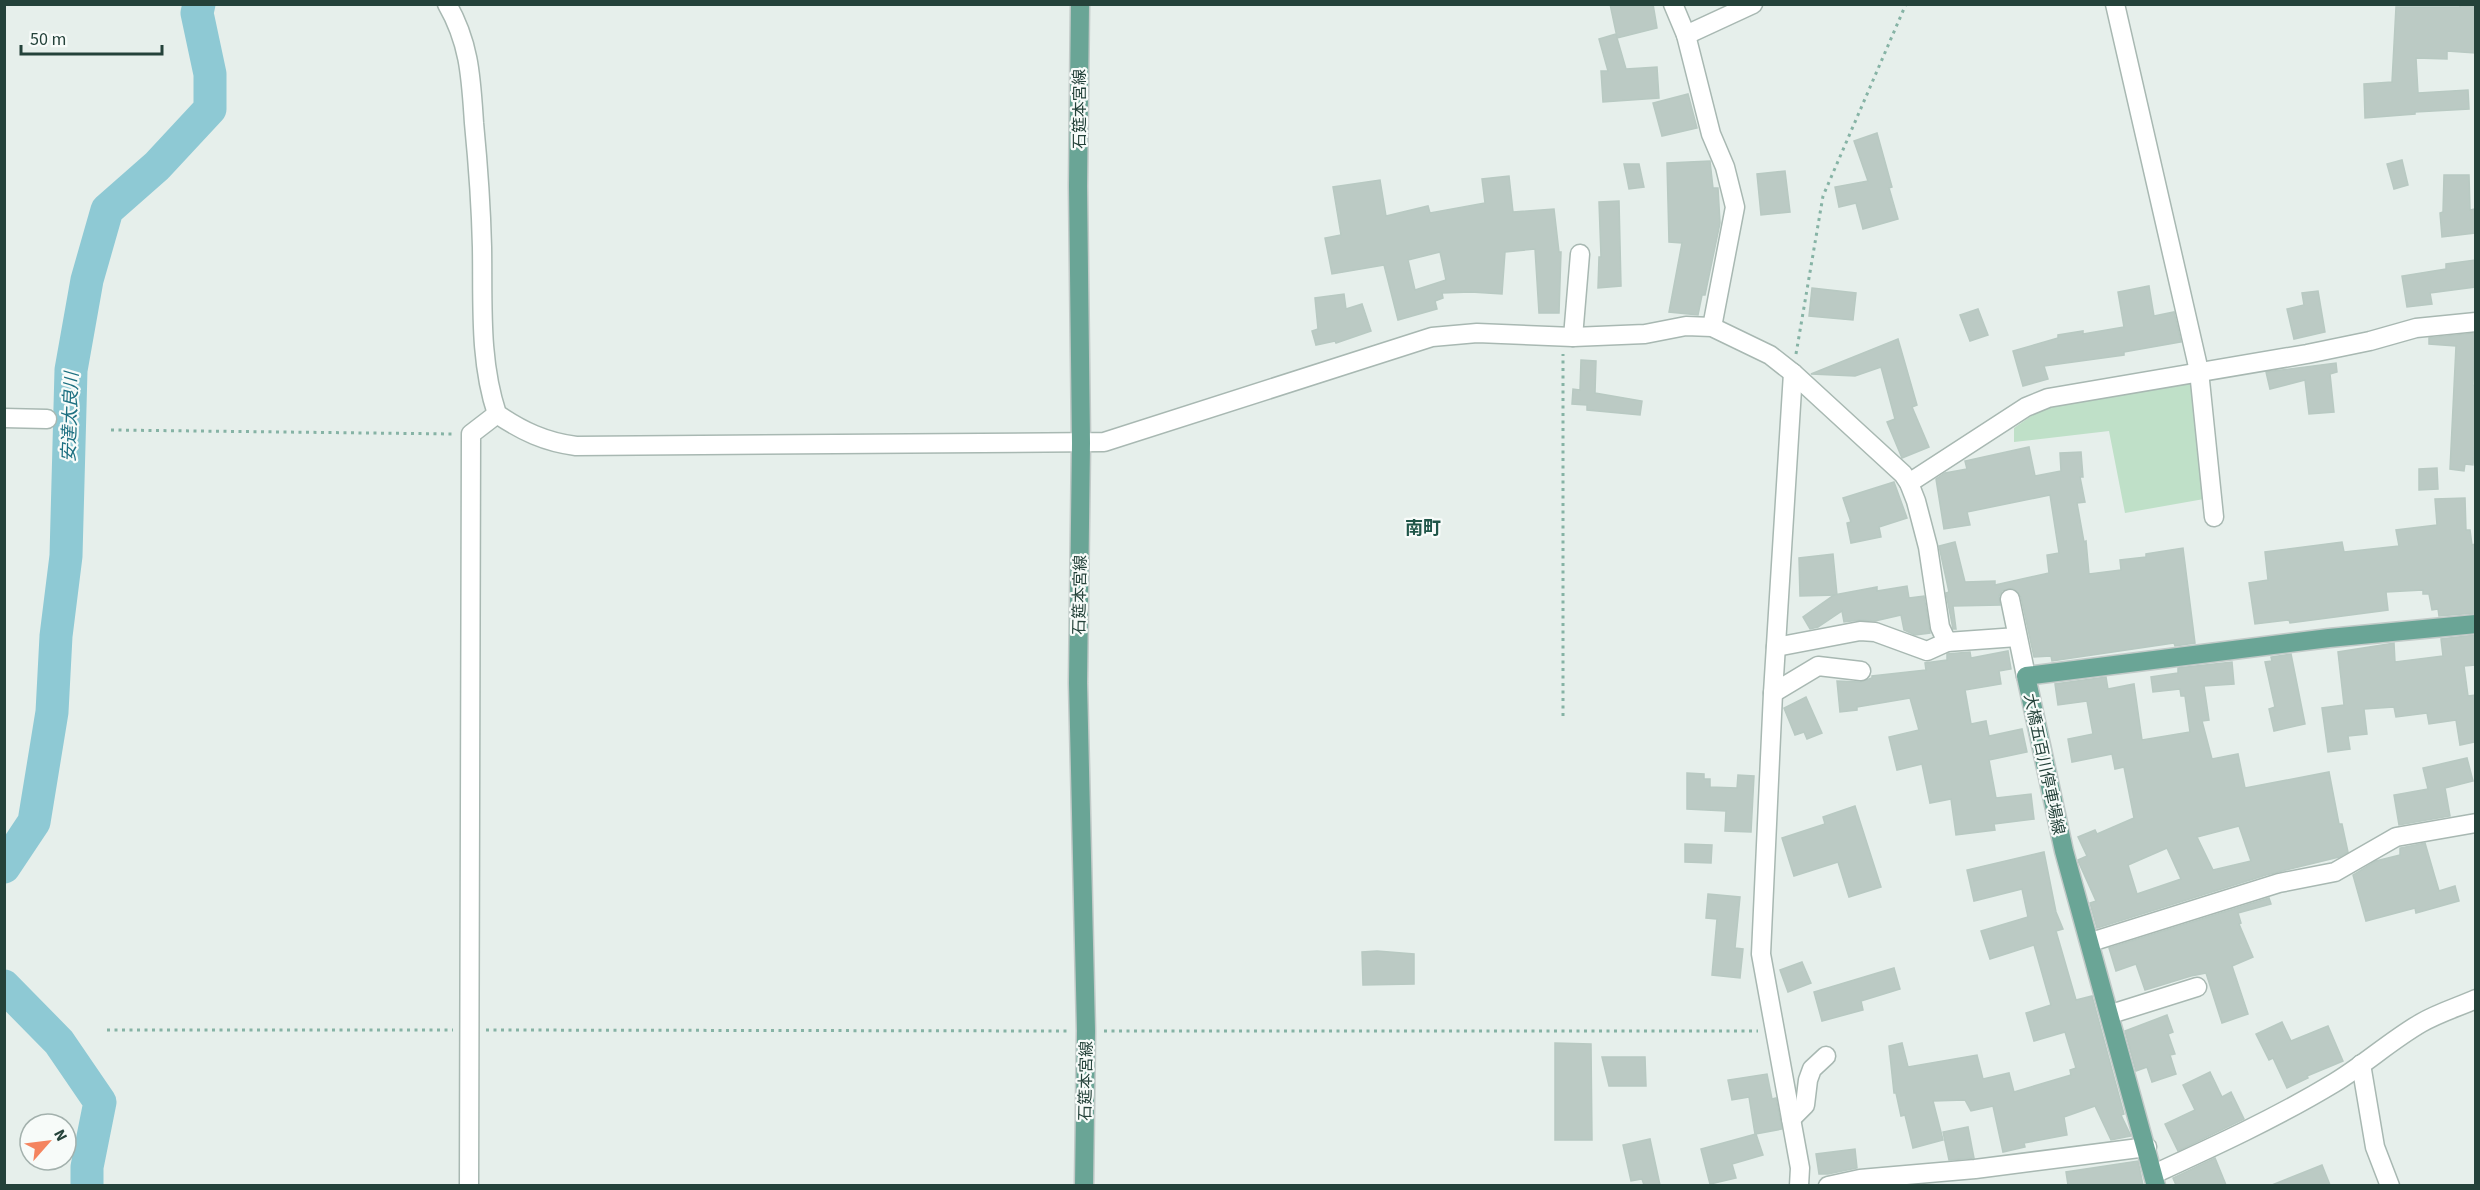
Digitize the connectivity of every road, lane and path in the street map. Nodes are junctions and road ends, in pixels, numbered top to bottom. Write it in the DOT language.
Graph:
graph roads {
  1 [pos="447,4"];
  2 [pos="1080,4"];
  3 [pos="1673,4"];
  4 [pos="1753,4"];
  5 [pos="1906,4"];
  6 [pos="2115,4"];
  7 [pos="1686,35"];
  8 [pos="1580,254"];
  9 [pos="2475,322"];
  10 [pos="1712,327"];
  11 [pos="1568,337"];
  12 [pos="2199,371"];
  13 [pos="1793,374"];
  14 [pos="497,414"];
  15 [pos="4,418"];
  16 [pos="47,419"];
  17 [pos="111,430"];
  18 [pos="471,434"];
  19 [pos="1081,443"];
  20 [pos="1909,483"];
  21 [pos="2214,517"];
  22 [pos="2010,599"];
  23 [pos="2475,624"];
  24 [pos="2017,637"];
  25 [pos="1947,642"];
  26 [pos="1776,647"];
  27 [pos="1861,671"];
  28 [pos="2026,675"];
  29 [pos="1773,693"];
  30 [pos="1563,716"];
  31 [pos="2475,823"];
  32 [pos="2091,942"];
  33 [pos="2198,987"];
  34 [pos="2475,999"];
  35 [pos="2111,1014"];
  36 [pos="107,1030"];
  37 [pos="470,1030"];
  38 [pos="1086,1030"];
  39 [pos="1773,1031"];
  40 [pos="1826,1056"];
  41 [pos="2361,1064"];
  42 [pos="1791,1119"];
  43 [pos="2147,1147"];
  44 [pos="2155,1180"];
  45 [pos="469,1185"];
  46 [pos="1084,1185"];
  47 [pos="1798,1185"];
  48 [pos="1828,1185"];
  49 [pos="2390,1185"];
  1 -- 14 [label="street"];
  2 -- 19 [label="main road, 石筵本宮線"];
  3 -- 7 [label="street"];
  4 -- 7 [label="street"];
  5 -- 13 [label="path"];
  6 -- 12 [label="street"];
  7 -- 10 [label="street"];
  8 -- 11 [label="street"];
  9 -- 12 [label="street"];
  10 -- 11 [label="street"];
  10 -- 13 [label="street"];
  11 -- 19 [label="street"];
  11 -- 30 [label="path"];
  12 -- 20 [label="street"];
  12 -- 21 [label="street"];
  13 -- 20 [label="street"];
  13 -- 26 [label="street"];
  14 -- 18 [label="street"];
  14 -- 19 [label="street"];
  15 -- 16 [label="street"];
  17 -- 18 [label="path"];
  18 -- 37 [label="street"];
  19 -- 38 [label="main road, 石筵本宮線"];
  20 -- 25 [label="street"];
  22 -- 24 [label="street"];
  23 -- 28 [label="main road, 大橋五百川停車場線"];
  24 -- 25 [label="street"];
  24 -- 28 [label="street"];
  25 -- 26 [label="street"];
  26 -- 29 [label="street"];
  27 -- 29 [label="street"];
  28 -- 32 [label="main road, 大橋五百川停車場線"];
  29 -- 39 [label="street"];
  31 -- 32 [label="street"];
  32 -- 35 [label="main road, 大橋五百川停車場線"];
  33 -- 35 [label="street"];
  34 -- 41 [label="street"];
  35 -- 43 [label="main road, 大橋五百川停車場線"];
  36 -- 37 [label="path"];
  37 -- 38 [label="path"];
  37 -- 45 [label="street"];
  38 -- 39 [label="path"];
  38 -- 46 [label="main road, 石筵本宮線"];
  39 -- 42 [label="street"];
  40 -- 42 [label="street"];
  41 -- 44 [label="street"];
  41 -- 49 [label="street"];
  42 -- 47 [label="street"];
  43 -- 44 [label="main road, 大橋五百川停車場線"];
  43 -- 48 [label="street"];
}
